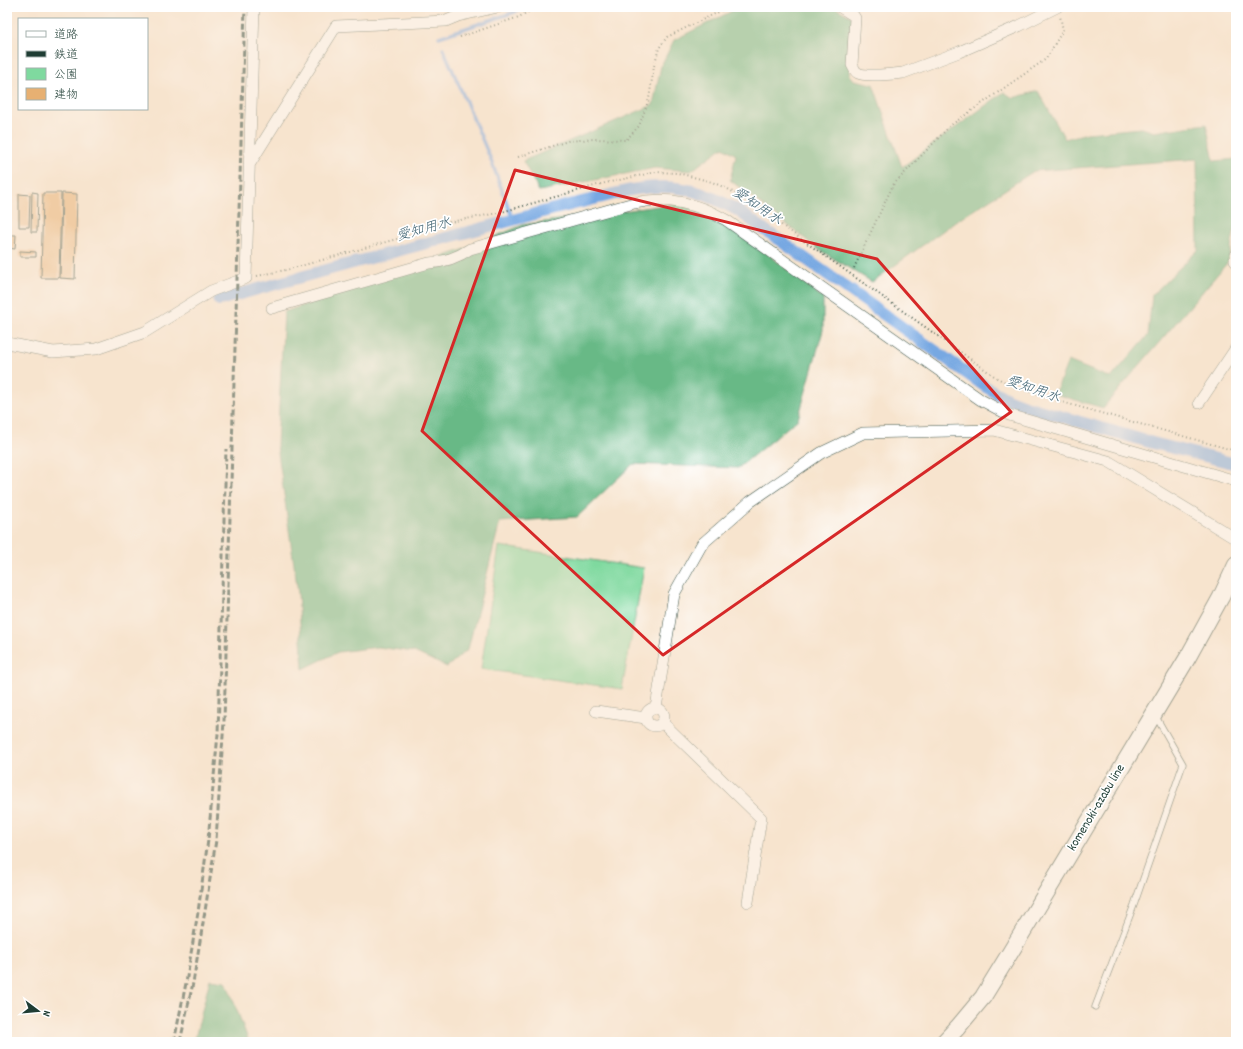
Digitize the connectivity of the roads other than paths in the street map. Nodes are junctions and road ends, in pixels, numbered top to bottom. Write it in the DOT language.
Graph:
graph roads {
  1 [pos="254,7"];
  2 [pos="498,7"];
  3 [pos="840,7"];
  4 [pos="1058,11"];
  5 [pos="249,166"];
  6 [pos="1236,255"];
  7 [pos="1236,262"];
  8 [pos="272,308"];
  9 [pos="7,343"];
  10 [pos="1236,348"];
  11 [pos="1199,403"];
  12 [pos="1236,481"];
  13 [pos="1236,539"];
  14 [pos="1236,565"];
  15 [pos="656,708"];
  16 [pos="596,712"];
  17 [pos="1153,713"];
  18 [pos="646,718"];
  19 [pos="662,722"];
  20 [pos="748,902"];
  21 [pos="1095,1008"];
  22 [pos="944,1042"];
  1 -- 5 [label="street"];
  2 -- 5 [label="street"];
  3 -- 4 [label="street"];
  5 -- 9 [label="street"];
  6 -- 7 [label="street"];
  8 -- 12 [label="street"];
  10 -- 11 [label="street"];
  13 -- 15 [label="street"];
  14 -- 17 [label="main road, komenoki-azabu line"];
  15 -- 18 [label="street"];
  15 -- 19 [label="street"];
  16 -- 18 [label="street"];
  17 -- 21 [label="lane"];
  17 -- 22 [label="main road, komenoki-azabu line"];
  18 -- 19 [label="street"];
  19 -- 20 [label="street"];
}
